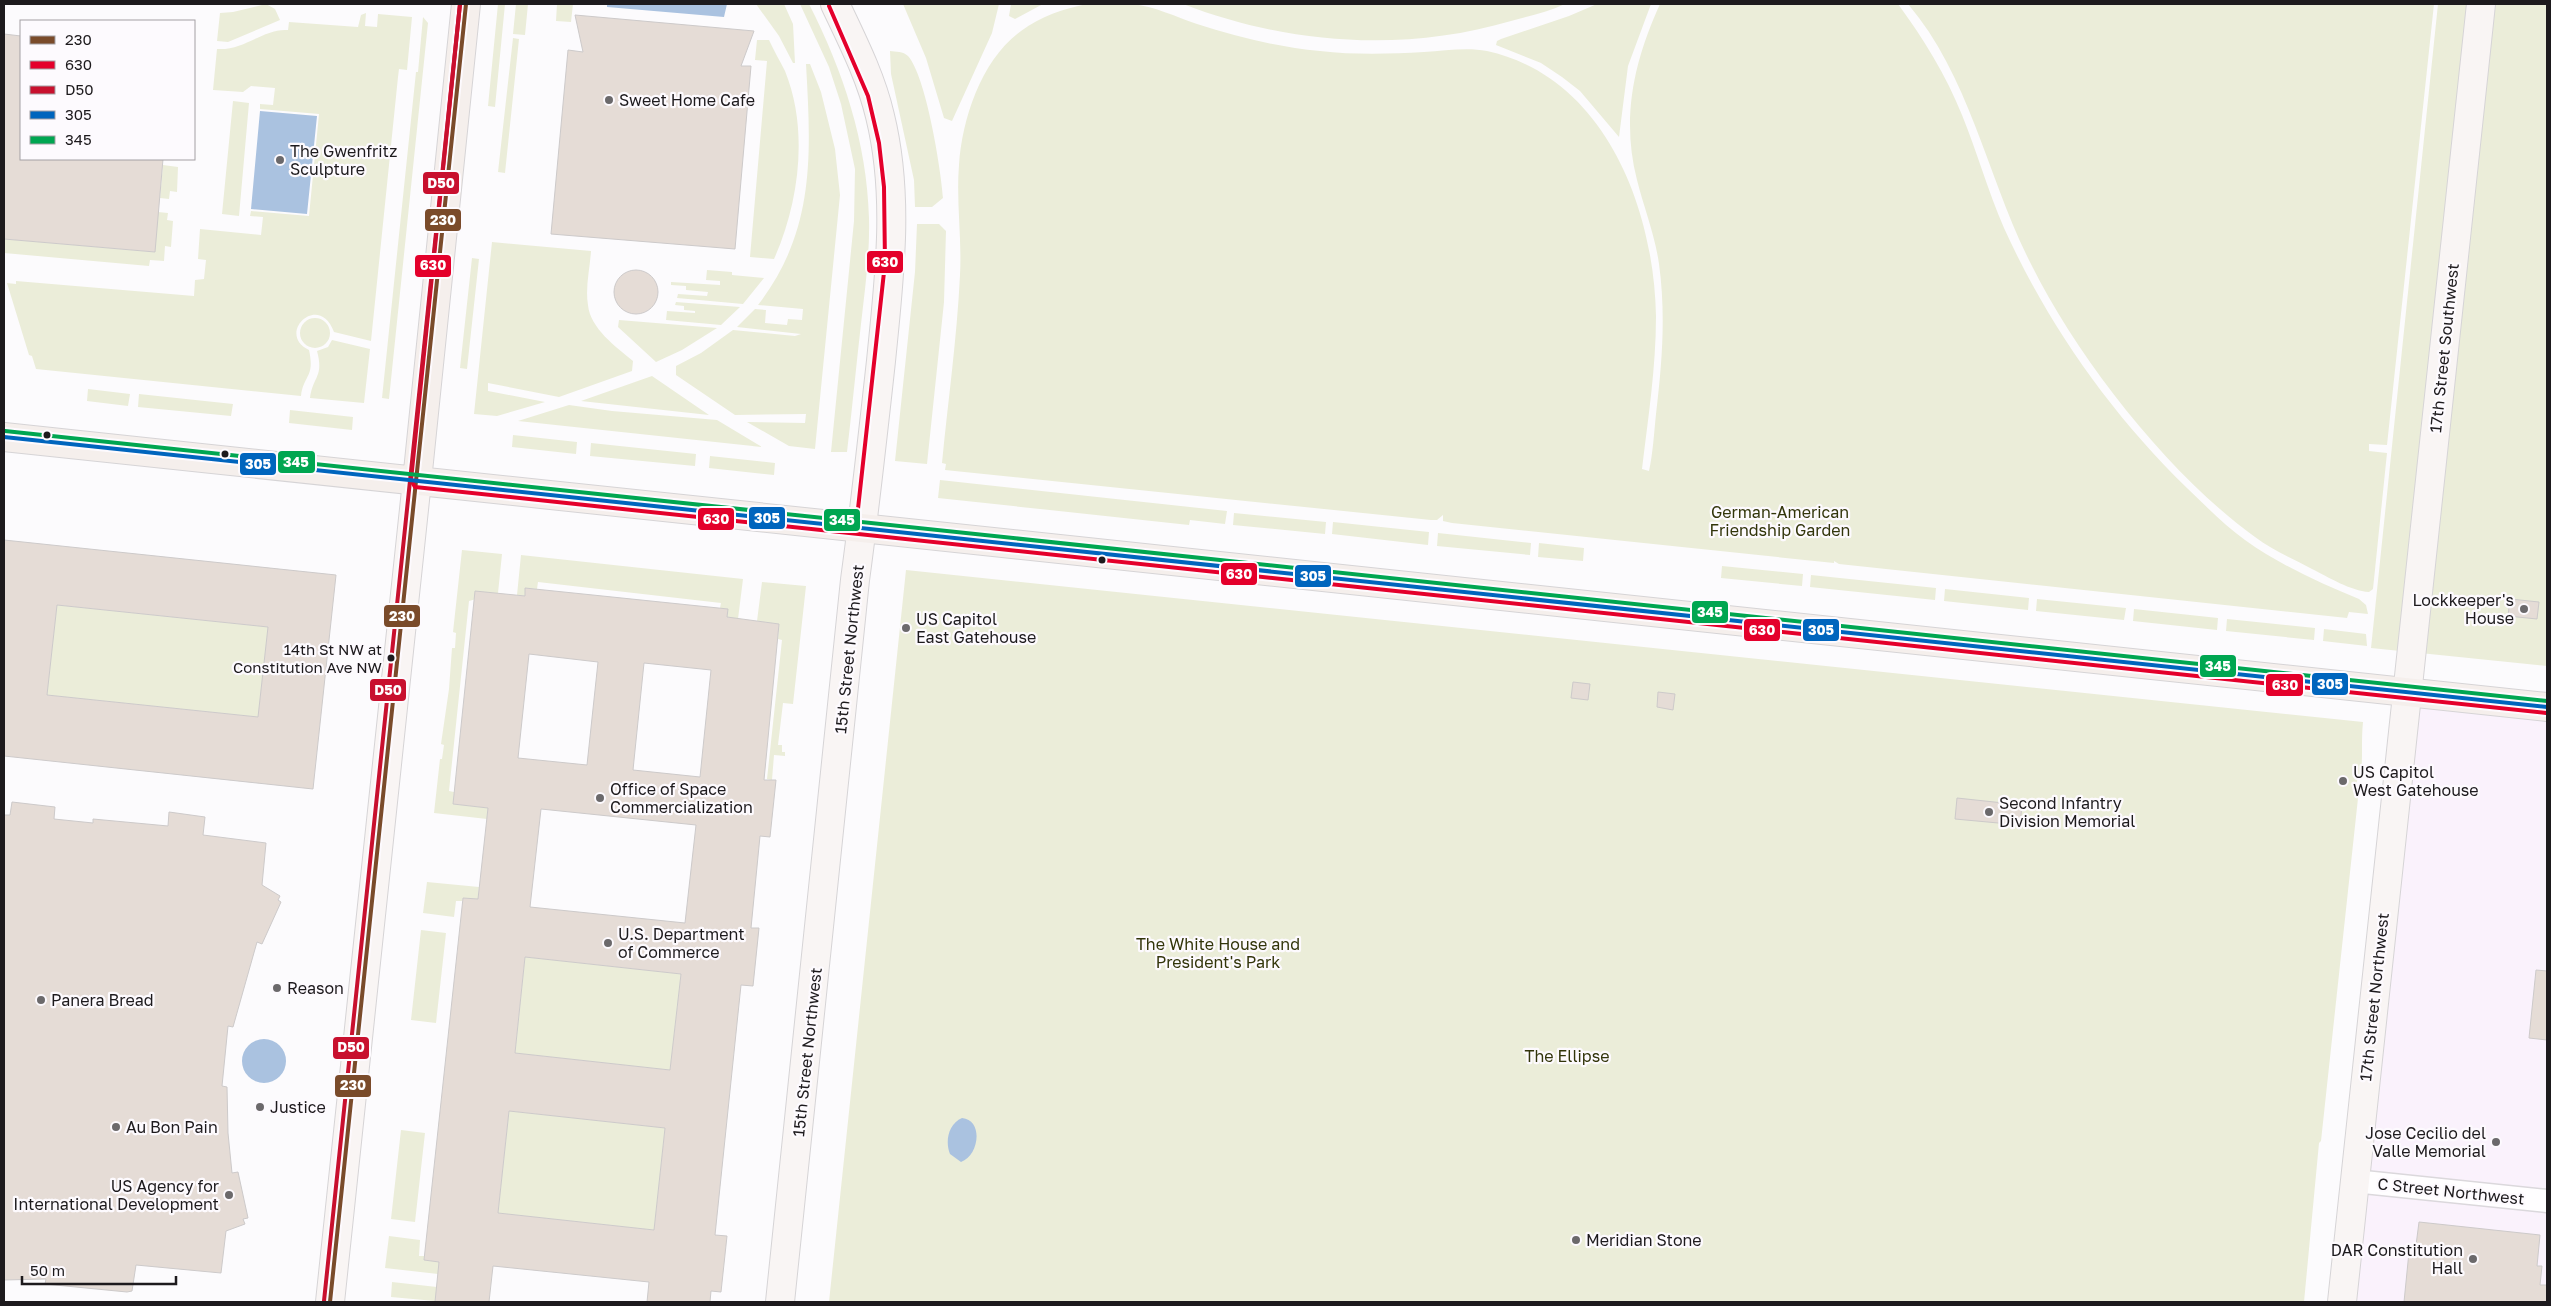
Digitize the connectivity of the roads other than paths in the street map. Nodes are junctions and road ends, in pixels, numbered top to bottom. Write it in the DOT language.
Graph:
graph roads {
  1 [pos="466,4"];
  2 [pos="835,4"];
  3 [pos="2481,4"];
  4 [pos="4,437"];
  5 [pos="417,481"];
  6 [pos="862,528"];
  7 [pos="2407,692"];
  8 [pos="2547,707"];
  9 [pos="2354,1182"];
  10 [pos="2547,1201"];
  11 [pos="330,1302"];
  12 [pos="780,1302"];
  13 [pos="2342,1302"];
  1 -- 5 [label="highway"];
  2 -- 6 [label="main road, 15th Street Northwest"];
  3 -- 7 [label="main road, 17th Street Southwest"];
  4 -- 5 [label="highway"];
  5 -- 6 [label="highway"];
  5 -- 11 [label="main road"];
  6 -- 7 [label="highway"];
  6 -- 12 [label="main road, 15th Street Northwest"];
  7 -- 8 [label="highway"];
  7 -- 9 [label="main road, 17th Street Northwest"];
  9 -- 10 [label="street, C Street Northwest"];
  9 -- 13 [label="main road, 17th Street Northwest"];
}
